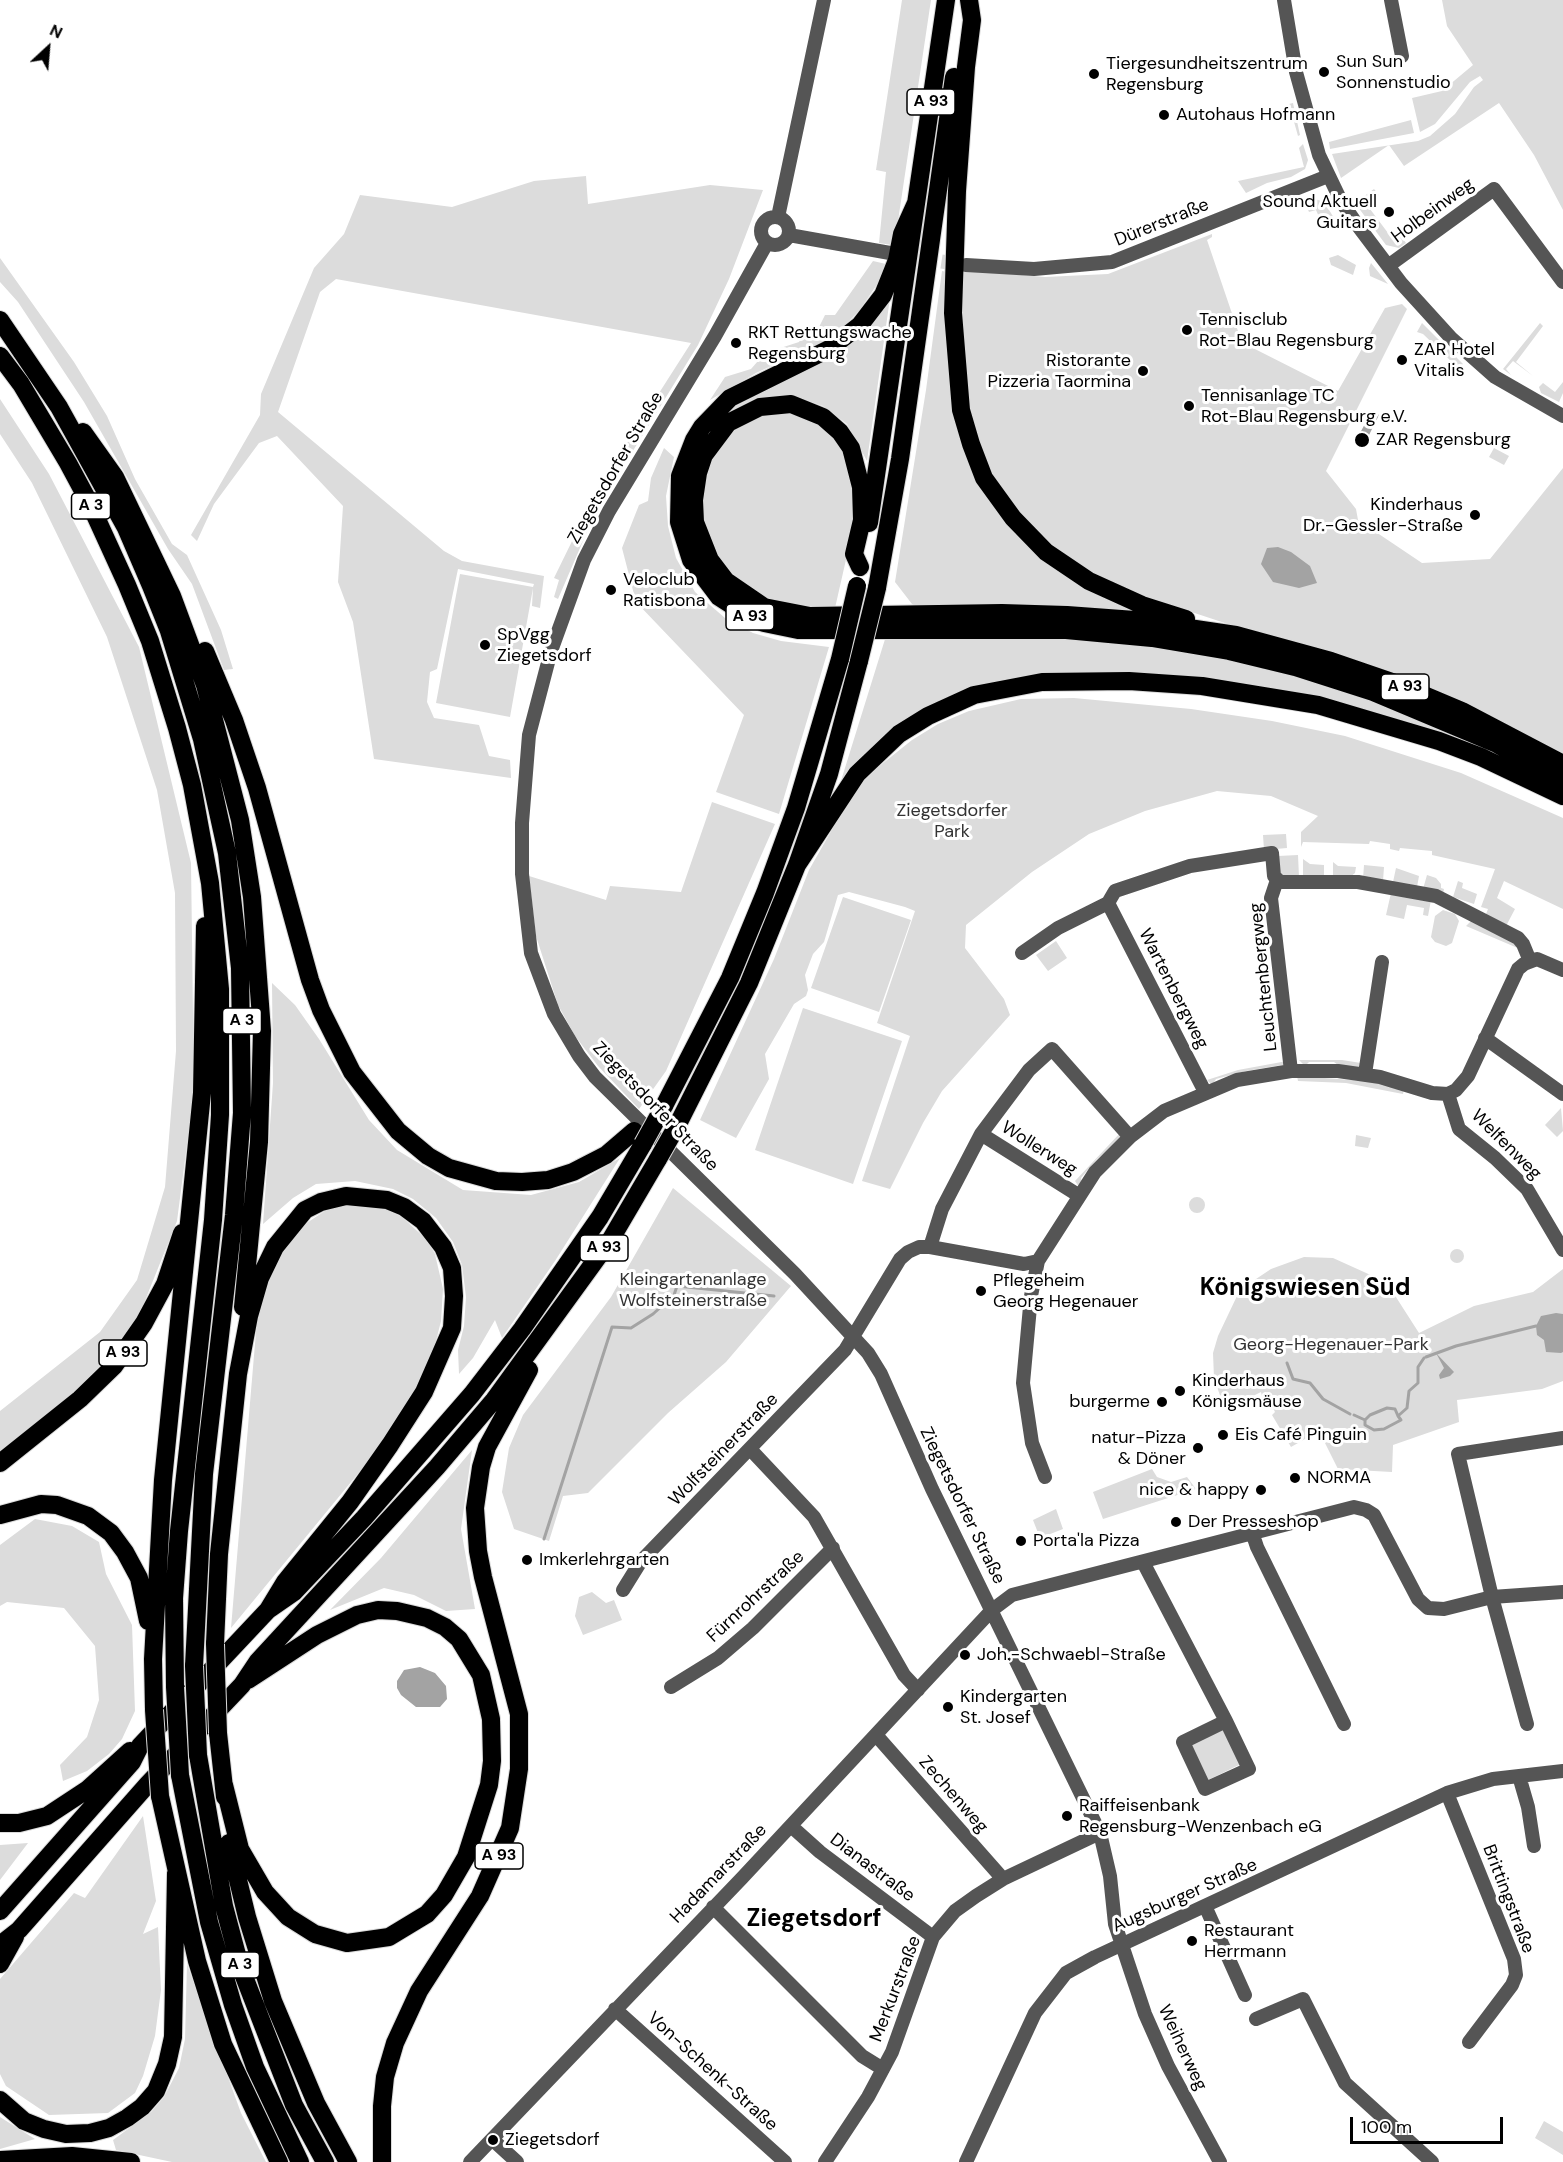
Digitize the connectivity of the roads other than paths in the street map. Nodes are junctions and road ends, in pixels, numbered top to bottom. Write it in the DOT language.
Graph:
graph roads {
  1 [pos="824,0"];
  2 [pos="946,0"];
  3 [pos="968,0"];
  4 [pos="1284,0"];
  5 [pos="1391,0"];
  6 [pos="1402,56"];
  7 [pos="1328,176"];
  8 [pos="916,203"];
  9 [pos="778,217"];
  10 [pos="789,235"];
  11 [pos="766,243"];
  12 [pos="890,253"];
  13 [pos="966,265"];
  14 [pos="1388,266"];
  15 [pos="1563,282"];
  16 [pos="0,320"];
  17 [pos="0,356"];
  18 [pos="59,407"];
  19 [pos="1563,416"];
  20 [pos="147,540"];
  21 [pos="860,567"];
  22 [pos="1236,635"];
  23 [pos="1563,764"];
  24 [pos="1563,780"];
  25 [pos="1563,796"];
  26 [pos="797,865"];
  27 [pos="1277,880"];
  28 [pos="210,883"];
  29 [pos="1108,903"];
  30 [pos="1022,953"];
  31 [pos="1530,961"];
  32 [pos="1382,962"];
  33 [pos="1563,970"];
  34 [pos="1485,1038"];
  35 [pos="1291,1071"];
  36 [pos="1365,1074"];
  37 [pos="1205,1092"];
  38 [pos="1448,1094"];
  39 [pos="1563,1094"];
  40 [pos="664,1106"];
  41 [pos="981,1134"];
  42 [pos="1130,1137"];
  43 [pos="639,1138"];
  44 [pos="1078,1195"];
  45 [pos="193,1203"];
  46 [pos="930,1247"];
  47 [pos="1563,1250"];
  48 [pos="1038,1261"];
  49 [pos="544,1333"];
  50 [pos="853,1336"];
  51 [pos="238,1374"];
  52 [pos="1562,1441"];
  53 [pos="751,1450"];
  54 [pos="0,1463"];
  55 [pos="1045,1477"];
  56 [pos="0,1515"];
  57 [pos="1252,1532"];
  58 [pos="834,1548"];
  59 [pos="1143,1562"];
  60 [pos="623,1590"];
  61 [pos="1563,1592"];
  62 [pos="1492,1597"];
  63 [pos="268,1610"];
  64 [pos="992,1610"];
  65 [pos="153,1659"];
  66 [pos="242,1684"];
  67 [pos="671,1687"];
  68 [pos="918,1690"];
  69 [pos="1226,1721"];
  70 [pos="1344,1724"];
  71 [pos="1527,1724"];
  72 [pos="876,1735"];
  73 [pos="140,1746"];
  74 [pos="1563,1771"];
  75 [pos="1519,1776"];
  76 [pos="224,1785"];
  77 [pos="1447,1793"];
  78 [pos="0,1823"];
  79 [pos="791,1826"];
  80 [pos="1100,1833"];
  81 [pos="1534,1846"];
  82 [pos="176,1873"];
  83 [pos="1003,1879"];
  84 [pos="713,1907"];
  85 [pos="1206,1908"];
  86 [pos="0,1911"];
  87 [pos="19,1930"];
  88 [pos="933,1937"];
  89 [pos="1123,1944"];
  90 [pos="0,1945"];
  91 [pos="0,1964"];
  92 [pos="1245,1995"];
  93 [pos="615,2010"];
  94 [pos="1256,2019"];
  95 [pos="1469,2042"];
  96 [pos="883,2069"];
  97 [pos="0,2100"];
  98 [pos="493,2140"];
  99 [pos="0,2160"];
  100 [pos="131,2162"];
  101 [pos="279,2162"];
  102 [pos="300,2162"];
  103 [pos="325,2162"];
  104 [pos="348,2162"];
  105 [pos="382,2162"];
  106 [pos="470,2162"];
  107 [pos="517,2162"];
  108 [pos="785,2162"];
  109 [pos="825,2162"];
  110 [pos="966,2162"];
  111 [pos="1220,2162"];
  112 [pos="1432,2162"];
  1 -- 9 [label="street"];
  2 -- 8 [label="highway, A 93"];
  3 -- 22 [label="highway, A 93"];
  3 -- 26 [label="highway, A 93, bridge"];
  4 -- 7 [label="street"];
  5 -- 6 [label="street"];
  7 -- 13 [label="street, Dürerstraße"];
  7 -- 14 [label="street"];
  8 -- 21 [label="highway, A 93"];
  8 -- 24 [label="highway, A 93"];
  9 -- 10 [label="street"];
  9 -- 11 [label="street"];
  10 -- 11 [label="street"];
  10 -- 12 [label="street"];
  11 -- 50 [label="street, Ziegetsdorfer Straße"];
  14 -- 15 [label="street, Holbeinweg"];
  14 -- 19 [label="street"];
  16 -- 18 [label="highway, A 3"];
  17 -- 28 [label="highway, A 3"];
  18 -- 20 [label="highway, A 3"];
  18 -- 103 [label="highway, A 3, bridge"];
  20 -- 43 [label="highway, A 3"];
  20 -- 51 [label="highway, A 3"];
  21 -- 22 [label="highway, A 93"];
  21 -- 40 [label="highway, A 93, bridge"];
  22 -- 23 [label="highway, A 93"];
  25 -- 26 [label="highway, A 93"];
  26 -- 49 [label="highway, A 93, bridge"];
  27 -- 29 [label="street"];
  27 -- 31 [label="street"];
  27 -- 35 [label="street, Leuchtenbergweg"];
  28 -- 45 [label="highway"];
  28 -- 102 [label="highway, A 3, bridge"];
  29 -- 30 [label="street"];
  29 -- 37 [label="street, Wartenbergweg"];
  31 -- 33 [label="street"];
  31 -- 34 [label="street"];
  32 -- 36 [label="street"];
  34 -- 38 [label="street"];
  34 -- 39 [label="street"];
  35 -- 36 [label="street"];
  35 -- 37 [label="street"];
  36 -- 38 [label="street"];
  37 -- 42 [label="street"];
  38 -- 47 [label="street, Welfenweg"];
  40 -- 43 [label="highway, A 3"];
  41 -- 42 [label="street"];
  41 -- 44 [label="street, Wollerweg"];
  41 -- 46 [label="street"];
  42 -- 44 [label="street"];
  43 -- 63 [label="highway, A 93"];
  44 -- 48 [label="street"];
  45 -- 54 [label="highway, A 93"];
  45 -- 65 [label="highway"];
  46 -- 48 [label="street"];
  46 -- 50 [label="street, Wolfsteinerstraße"];
  48 -- 55 [label="street"];
  49 -- 66 [label="highway, A 93"];
  49 -- 105 [label="highway, A 93"];
  50 -- 53 [label="street, Wolfsteinerstraße"];
  50 -- 64 [label="street, Ziegetsdorfer Straße"];
  51 -- 63 [label="highway, A 93"];
  51 -- 76 [label="highway, bridge"];
  52 -- 62 [label="street"];
  53 -- 58 [label="street"];
  53 -- 60 [label="street, Wolfsteinerstraße"];
  56 -- 65 [label="highway"];
  57 -- 59 [label="street, Hadamarstraße"];
  57 -- 62 [label="street, Hadamarstraße"];
  57 -- 70 [label="street"];
  58 -- 67 [label="street, Fürnrohrstraße"];
  58 -- 68 [label="street"];
  59 -- 64 [label="street, Hadamarstraße"];
  59 -- 69 [label="street"];
  61 -- 62 [label="street"];
  62 -- 71 [label="street"];
  63 -- 73 [label="highway, A 93"];
  64 -- 68 [label="street, Hadamarstraße"];
  64 -- 80 [label="street, Ziegetsdorfer Straße"];
  65 -- 82 [label="highway, bridge"];
  66 -- 76 [label="highway"];
  66 -- 87 [label="highway, A 93"];
  68 -- 72 [label="street, Hadamarstraße"];
  69 -- 69 [label="street"];
  72 -- 79 [label="street, Hadamarstraße"];
  72 -- 83 [label="street, Zechenweg"];
  73 -- 78 [label="highway"];
  73 -- 86 [label="highway, A 93"];
  74 -- 75 [label="street, Augsburger Straße"];
  75 -- 77 [label="street, Augsburger Straße"];
  75 -- 81 [label="street"];
  76 -- 104 [label="highway"];
  77 -- 85 [label="street, Augsburger Straße"];
  77 -- 95 [label="street, Brittingstraße"];
  79 -- 84 [label="street, Hadamarstraße"];
  79 -- 88 [label="street, Dianastraße"];
  80 -- 83 [label="street, Merkurstraße"];
  80 -- 89 [label="street, Ziegetsdorfer Straße"];
  82 -- 97 [label="highway"];
  82 -- 101 [label="highway, A 3"];
  83 -- 88 [label="street, Merkurstraße"];
  84 -- 93 [label="street, Hadamarstraße"];
  84 -- 96 [label="street"];
  85 -- 89 [label="street, Augsburger Straße"];
  85 -- 92 [label="street"];
  87 -- 90 [label="highway, A 93"];
  87 -- 91 [label="highway, A 93"];
  88 -- 96 [label="street, Merkurstraße"];
  89 -- 110 [label="street, Augsburger Straße"];
  89 -- 111 [label="street, Weiherweg"];
  93 -- 98 [label="street, Hadamarstraße"];
  93 -- 108 [label="street, Von-Schenk-Straße"];
  94 -- 112 [label="street"];
  96 -- 109 [label="street, Merkurstraße"];
  98 -- 106 [label="street, Hadamarstraße"];
  98 -- 107 [label="street"];
  99 -- 100 [label="highway"];
}
